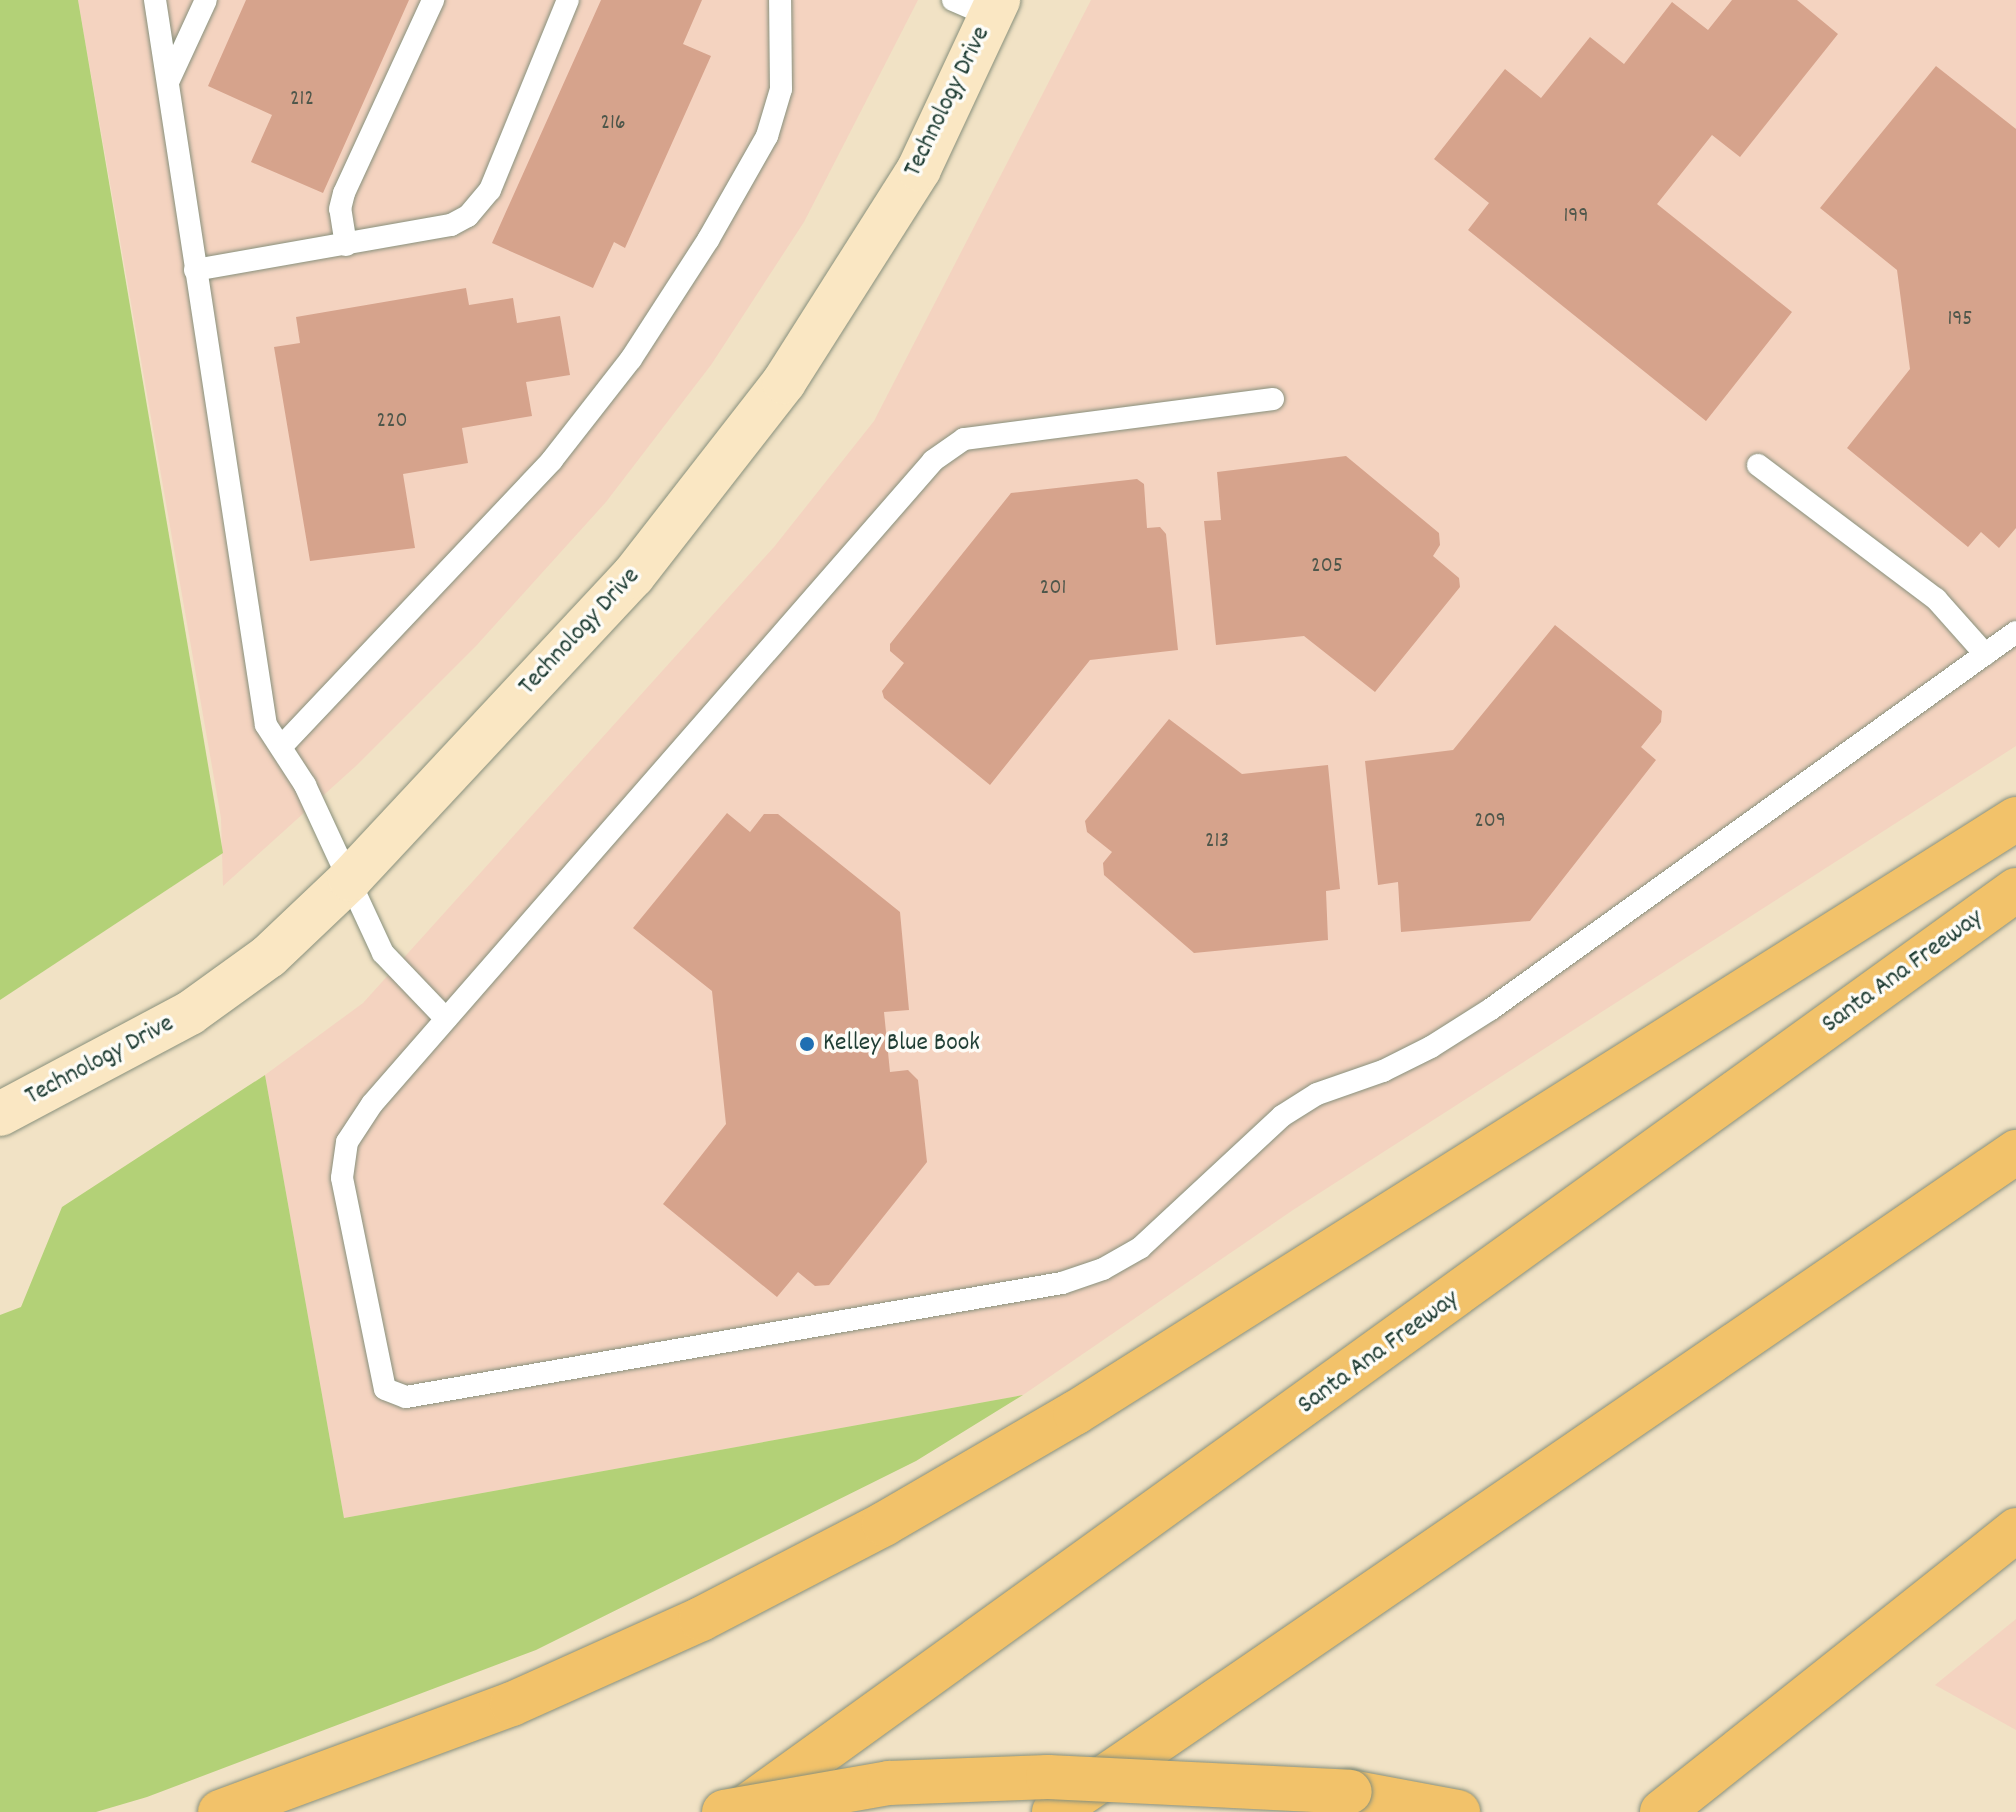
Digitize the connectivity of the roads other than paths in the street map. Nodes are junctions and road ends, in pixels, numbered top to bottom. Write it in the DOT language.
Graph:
graph roads {
  1 [pos="155,0"];
  2 [pos="206,0"];
  3 [pos="433,0"];
  4 [pos="568,0"];
  5 [pos="780,0"];
  6 [pos="980,5"];
  7 [pos="169,80"];
  8 [pos="346,245"];
  9 [pos="195,270"];
  10 [pos="1273,399"];
  11 [pos="1758,465"];
  12 [pos="2016,632"];
  13 [pos="1985,654"];
  14 [pos="281,747"];
  15 [pos="2016,819"];
  16 [pos="350,879"];
  17 [pos="2016,890"];
  18 [pos="446,1019"];
  19 [pos="0,1114"];
  20 [pos="2016,1152"];
  21 [pos="2016,1530"];
  22 [pos="220,1812"];
  23 [pos="724,1812"];
  24 [pos="739,1812"];
  25 [pos="1054,1812"];
  26 [pos="1458,1812"];
  27 [pos="1662,1812"];
  1 -- 7 [label="lane"];
  2 -- 7 [label="lane"];
  3 -- 8 [label="lane"];
  4 -- 8 [label="lane"];
  5 -- 14 [label="lane"];
  6 -- 16 [label="street, Technology Drive"];
  7 -- 9 [label="lane"];
  8 -- 9 [label="lane"];
  9 -- 14 [label="lane"];
  10 -- 18 [label="lane"];
  11 -- 13 [label="lane"];
  12 -- 13 [label="lane"];
  13 -- 18 [label="lane"];
  14 -- 16 [label="lane"];
  15 -- 22 [label="highway"];
  16 -- 18 [label="lane"];
  16 -- 19 [label="street, Technology Drive"];
  17 -- 24 [label="highway, Santa Ana Freeway"];
  20 -- 25 [label="highway"];
  21 -- 27 [label="highway"];
  23 -- 26 [label="highway, bridge"];
}
